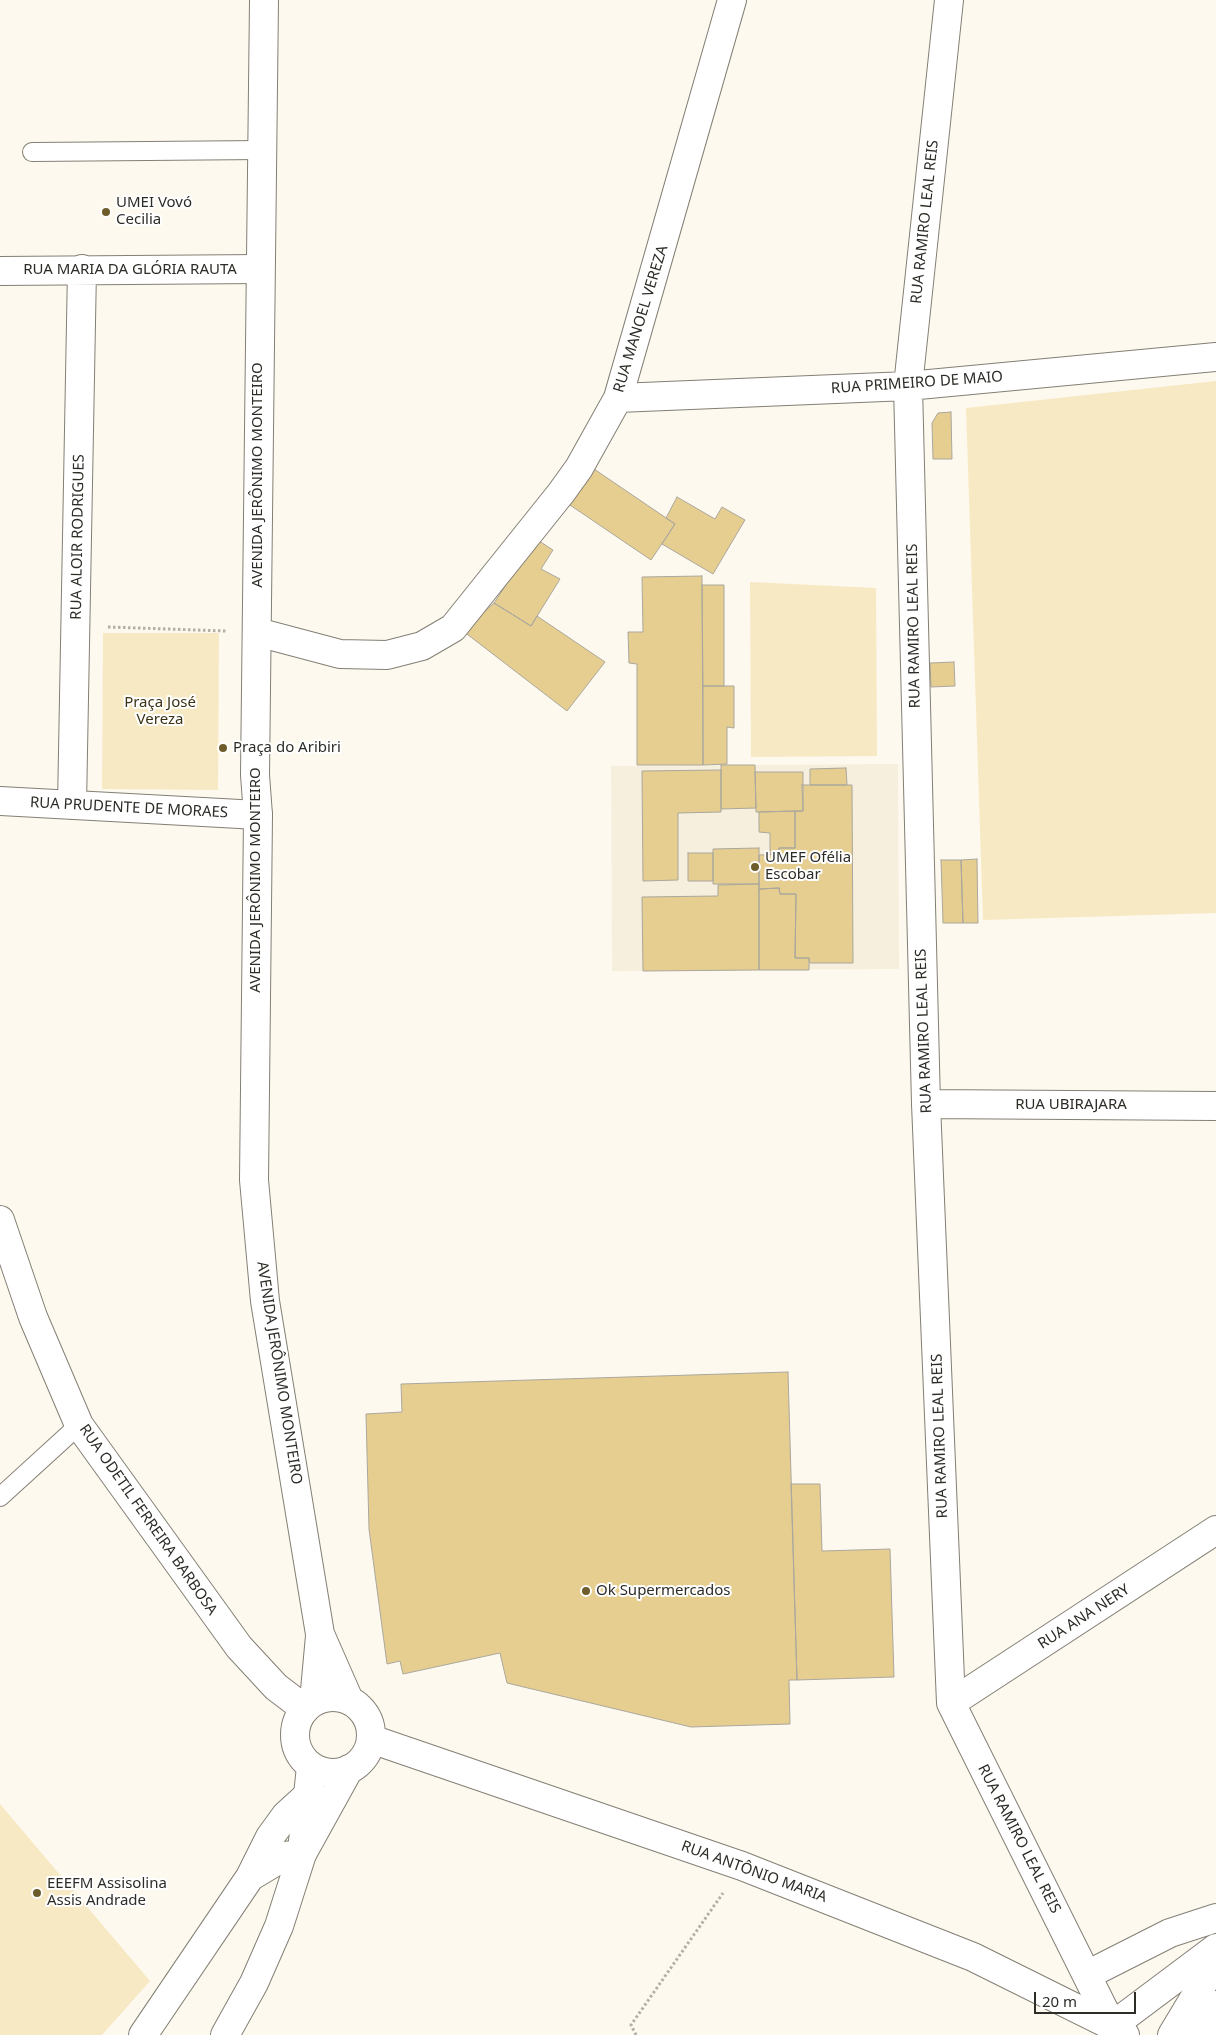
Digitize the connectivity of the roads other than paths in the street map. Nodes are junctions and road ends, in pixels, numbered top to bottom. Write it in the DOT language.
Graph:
graph roads {
  1 [pos="264,0"];
  2 [pos="732,0"];
  3 [pos="949,0"];
  4 [pos="262,150"];
  5 [pos="32,152"];
  6 [pos="260,268"];
  7 [pos="82,270"];
  8 [pos="0,271"];
  9 [pos="1216,357"];
  10 [pos="908,386"];
  11 [pos="618,398"];
  12 [pos="257,632"];
  13 [pos="0,802"];
  14 [pos="72,805"];
  15 [pos="258,815"];
  16 [pos="926,1104"];
  17 [pos="1216,1106"];
  18 [pos="0,1220"];
  19 [pos="79,1425"];
  20 [pos="0,1497"];
  21 [pos="1216,1530"];
  22 [pos="320,1634"];
  23 [pos="349,1700"];
  24 [pos="951,1703"];
  25 [pos="309,1705"];
  26 [pos="371,1739"];
  27 [pos="311,1766"];
  28 [pos="349,1770"];
  29 [pos="308,1795"];
  30 [pos="302,1854"];
  31 [pos="250,1877"];
  32 [pos="1216,1918"];
  33 [pos="1216,1948"];
  34 [pos="1216,1962"];
  35 [pos="1087,1975"];
  36 [pos="1216,2005"];
  37 [pos="1119,2030"];
  38 [pos="144,2035"];
  39 [pos="225,2035"];
  40 [pos="1172,2035"];
  41 [pos="1200,2035"];
  1 -- 4 [label="street, AVENIDA JERÔNIMO MONTEIRO"];
  2 -- 11 [label="street, RUA MANOEL VEREZA"];
  3 -- 10 [label="street, RUA RAMIRO LEAL REIS"];
  4 -- 5 [label="lane"];
  4 -- 6 [label="street, AVENIDA JERÔNIMO MONTEIRO"];
  6 -- 7 [label="street, RUA MARIA DA GLÓRIA RAUTA"];
  6 -- 12 [label="street, AVENIDA JERÔNIMO MONTEIRO"];
  7 -- 8 [label="street, RUA MARIA DA GLÓRIA RAUTA"];
  7 -- 14 [label="street, RUA ALOIR RODRIGUES"];
  9 -- 10 [label="street, RUA PRIMEIRO DE MAIO"];
  10 -- 11 [label="street, RUA PRIMEIRO DE MAIO"];
  10 -- 16 [label="street, RUA RAMIRO LEAL REIS"];
  11 -- 12 [label="street, RUA MANOEL VEREZA"];
  12 -- 15 [label="street, AVENIDA JERÔNIMO MONTEIRO"];
  13 -- 14 [label="street, RUA PRUDENTE DE MORAES"];
  14 -- 15 [label="street, RUA PRUDENTE DE MORAES"];
  15 -- 22 [label="street, AVENIDA JERÔNIMO MONTEIRO"];
  16 -- 17 [label="street, RUA UBIRAJARA"];
  16 -- 24 [label="street, RUA RAMIRO LEAL REIS"];
  18 -- 19 [label="street, RUA ODETIL FERREIRA BARBOSA"];
  19 -- 20 [label="lane"];
  19 -- 25 [label="street, RUA ODETIL FERREIRA BARBOSA"];
  21 -- 24 [label="street, RUA ANA NERY"];
  22 -- 23 [label="street, AVENIDA JERÔNIMO MONTEIRO"];
  22 -- 25 [label="street, AVENIDA JERÔNIMO MONTEIRO"];
  23 -- 25 [label="street"];
  23 -- 26 [label="street"];
  24 -- 35 [label="street, RUA RAMIRO LEAL REIS"];
  25 -- 27 [label="street"];
  26 -- 28 [label="street"];
  26 -- 37 [label="street, RUA ANTÔNIO MARIA"];
  27 -- 28 [label="street"];
  27 -- 29 [label="street"];
  28 -- 30 [label="street"];
  29 -- 30 [label="street"];
  29 -- 31 [label="street"];
  30 -- 31 [label="street"];
  30 -- 39 [label="street"];
  31 -- 38 [label="street"];
  32 -- 35 [label="street"];
  33 -- 37 [label="street"];
  34 -- 40 [label="street"];
  35 -- 37 [label="street, RUA RAMIRO LEAL REIS"];
  36 -- 41 [label="street"];
}
